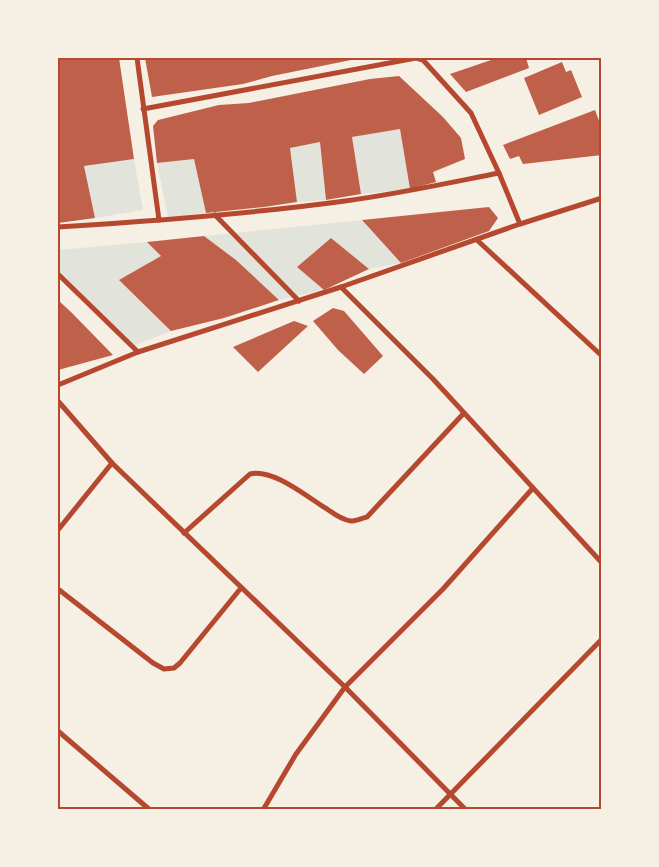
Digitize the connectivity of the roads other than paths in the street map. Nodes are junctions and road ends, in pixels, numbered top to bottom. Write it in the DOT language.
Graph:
graph roads {
  1 [pos="137,58"];
  2 [pos="143,109"];
  3 [pos="499,173"];
  4 [pos="602,198"];
  5 [pos="215,215"];
  6 [pos="159,220"];
  7 [pos="520,224"];
  8 [pos="58,227"];
  9 [pos="477,240"];
  10 [pos="58,274"];
  11 [pos="341,287"];
  12 [pos="300,301"];
  13 [pos="138,352"];
  14 [pos="602,356"];
  15 [pos="58,384"];
  16 [pos="58,401"];
  17 [pos="464,413"];
  18 [pos="112,463"];
  19 [pos="533,488"];
  20 [pos="58,530"];
  21 [pos="184,533"];
  22 [pos="602,563"];
  23 [pos="241,588"];
  24 [pos="58,589"];
  25 [pos="602,639"];
  26 [pos="345,687"];
  27 [pos="58,731"];
  28 [pos="450,794"];
  29 [pos="150,810"];
  30 [pos="263,810"];
  31 [pos="436,810"];
  32 [pos="466,810"];
  1 -- 2 [label="street"];
  2 -- 3 [label="street"];
  2 -- 6 [label="street"];
  3 -- 5 [label="street"];
  3 -- 7 [label="street"];
  4 -- 7 [label="street"];
  5 -- 6 [label="street"];
  5 -- 12 [label="street"];
  6 -- 8 [label="street"];
  7 -- 9 [label="street"];
  9 -- 11 [label="street"];
  9 -- 14 [label="street"];
  10 -- 13 [label="street"];
  11 -- 12 [label="street"];
  11 -- 17 [label="street"];
  12 -- 13 [label="street"];
  13 -- 15 [label="street"];
  16 -- 18 [label="street"];
  17 -- 19 [label="street"];
  17 -- 21 [label="street"];
  18 -- 20 [label="street"];
  18 -- 21 [label="street"];
  19 -- 22 [label="street"];
  19 -- 26 [label="street"];
  21 -- 23 [label="street"];
  23 -- 24 [label="street"];
  23 -- 26 [label="street"];
  25 -- 28 [label="street"];
  26 -- 28 [label="street"];
  26 -- 30 [label="street"];
  27 -- 29 [label="street"];
  28 -- 31 [label="street"];
  28 -- 32 [label="street"];
}
